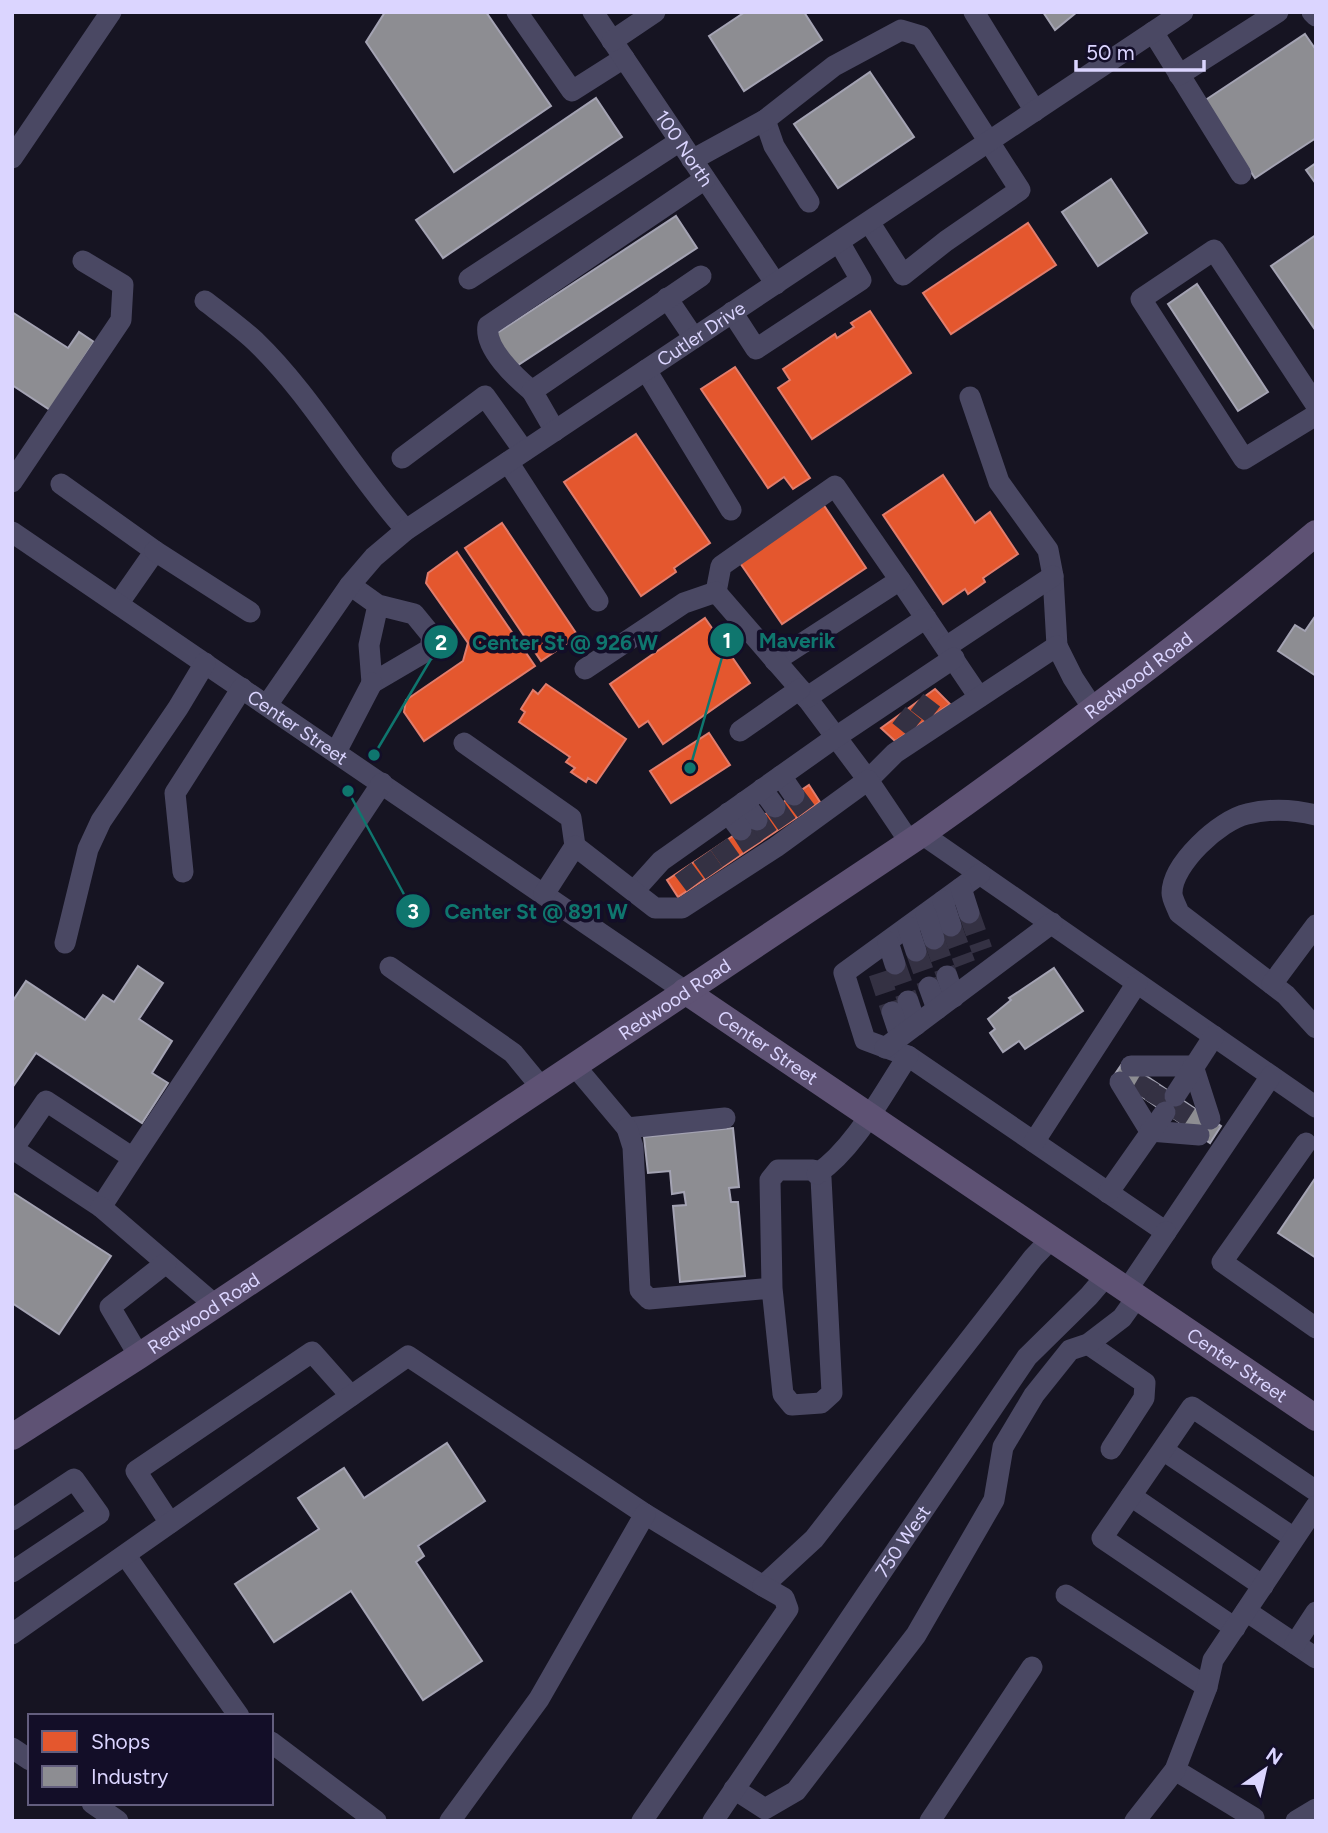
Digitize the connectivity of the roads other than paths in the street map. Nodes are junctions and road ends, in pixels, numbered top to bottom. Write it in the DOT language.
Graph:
graph roads {
  1 [pos="111,12"];
  2 [pos="517,12"];
  3 [pos="593,12"];
  4 [pos="655,12"];
  5 [pos="974,12"];
  6 [pos="1183,12"];
  7 [pos="1278,12"];
  8 [pos="1312,12"];
  9 [pos="1316,16"];
  10 [pos="1157,23"];
  11 [pos="618,49"];
  12 [pos="1179,75"];
  13 [pos="1035,111"];
  14 [pos="765,120"];
  15 [pos="680,141"];
  16 [pos="990,141"];
  17 [pos="12,158"];
  18 [pos="692,160"];
  19 [pos="1241,174"];
  20 [pos="705,179"];
  21 [pos="809,202"];
  22 [pos="869,222"];
  23 [pos="839,242"];
  24 [pos="83,261"];
  25 [pos="701,276"];
  26 [pos="470,279"];
  27 [pos="776,284"];
  28 [pos="667,298"];
  29 [pos="205,301"];
  30 [pos="733,313"];
  31 [pos="694,338"];
  32 [pos="646,370"];
  33 [pos="532,391"];
  34 [pos="970,397"];
  35 [pos="1316,405"];
  36 [pos="1316,415"];
  37 [pos="555,431"];
  38 [pos="516,457"];
  39 [pos="402,458"];
  40 [pos="12,482"];
  41 [pos="61,484"];
  42 [pos="731,510"];
  43 [pos="406,530"];
  44 [pos="12,532"];
  45 [pos="1316,533"];
  46 [pos="155,551"];
  47 [pos="1053,576"];
  48 [pos="900,580"];
  49 [pos="350,585"];
  50 [pos="716,592"];
  51 [pos="598,601"];
  52 [pos="118,604"];
  53 [pos="378,606"];
  54 [pos="250,612"];
  55 [pos="926,618"];
  56 [pos="1057,646"];
  57 [pos="950,653"];
  58 [pos="775,661"];
  59 [pos="205,663"];
  60 [pos="585,669"];
  61 [pos="372,683"];
  62 [pos="242,688"];
  63 [pos="803,694"];
  64 [pos="979,697"];
  65 [pos="267,705"];
  66 [pos="1094,710"];
  67 [pos="915,714"];
  68 [pos="740,731"];
  69 [pos="836,737"];
  70 [pos="464,743"];
  71 [pos="335,752"];
  72 [pos="781,776"];
  73 [pos="868,780"];
  74 [pos="382,783"];
  75 [pos="762,789"];
  76 [pos="804,809"];
  77 [pos="1316,815"];
  78 [pos="785,822"];
  79 [pos="753,832"];
  80 [pos="916,837"];
  81 [pos="575,846"];
  82 [pos="716,857"];
  83 [pos="183,872"];
  84 [pos="980,874"];
  85 [pos="688,876"];
  86 [pos="961,888"];
  87 [pos="634,891"];
  88 [pos="544,894"];
  89 [pos="934,907"];
  90 [pos="969,913"];
  91 [pos="1052,923"];
  92 [pos="1316,925"];
  93 [pos="951,926"];
  94 [pos="908,927"];
  95 [pos="934,939"];
  96 [pos="65,943"];
  97 [pos="880,947"];
  98 [pos="916,951"];
  99 [pos="390,967"];
  100 [pos="887,968"];
  101 [pos="938,982"];
  102 [pos="1137,983"];
  103 [pos="1272,985"];
  104 [pos="685,991"];
  105 [pos="945,1003"];
  106 [pos="900,1007"];
  107 [pos="1316,1028"];
  108 [pos="1214,1036"];
  109 [pos="902,1041"];
  110 [pos="575,1065"];
  111 [pos="1193,1066"];
  112 [pos="1271,1076"];
  113 [pos="541,1087"];
  114 [pos="1164,1100"];
  115 [pos="1316,1107"];
  116 [pos="868,1117"];
  117 [pos="725,1118"];
  118 [pos="627,1128"];
  119 [pos="1150,1131"];
  120 [pos="1034,1142"];
  121 [pos="1306,1143"];
  122 [pos="133,1158"];
  123 [pos="817,1174"];
  124 [pos="1108,1193"];
  125 [pos="101,1207"];
  126 [pos="1166,1232"];
  127 [pos="1051,1239"];
  128 [pos="166,1263"];
  129 [pos="772,1288"];
  130 [pos="1123,1288"];
  131 [pos="215,1305"];
  132 [pos="1316,1328"];
  133 [pos="1088,1344"];
  134 [pos="139,1356"];
  135 [pos="351,1396"];
  136 [pos="1316,1418"];
  137 [pos="12,1437"];
  138 [pos="1111,1449"];
  139 [pos="1163,1450"];
  140 [pos="1316,1491"];
  141 [pos="1131,1496"];
  142 [pos="1316,1506"];
  143 [pos="645,1514"];
  144 [pos="12,1520"];
  145 [pos="170,1523"];
  146 [pos="1294,1538"];
  147 [pos="126,1556"];
  148 [pos="12,1572"];
  149 [pos="763,1586"];
  150 [pos="1263,1586"];
  151 [pos="1066,1595"];
  152 [pos="1316,1612"];
  153 [pos="1241,1619"];
  154 [pos="12,1634"];
  155 [pos="1295,1644"];
  156 [pos="1316,1658"];
  157 [pos="1032,1667"];
  158 [pos="1207,1687"];
  159 [pos="238,1714"];
  160 [pos="273,1744"];
  161 [pos="12,1748"];
  162 [pos="28,1759"];
  163 [pos="1175,1770"];
  164 [pos="734,1789"];
  165 [pos="95,1805"];
  166 [pos="1316,1810"];
  167 [pos="1254,1818"];
  168 [pos="118,1821"];
  169 [pos="376,1821"];
  170 [pos="450,1821"];
  171 [pos="642,1821"];
  172 [pos="713,1821"];
  173 [pos="930,1821"];
  174 [pos="1135,1821"];
  175 [pos="1296,1821"];
  1 -- 17 [label="street"];
  2 -- 11 [label="street"];
  3 -- 11 [label="street, 100 North"];
  4 -- 11 [label="street"];
  5 -- 13 [label="street"];
  6 -- 10 [label="street, Cutler Drive"];
  7 -- 12 [label="street"];
  8 -- 9 [label="street"];
  10 -- 12 [label="street"];
  10 -- 13 [label="street, Cutler Drive"];
  11 -- 15 [label="street, 100 North"];
  12 -- 19 [label="street"];
  13 -- 16 [label="street, Cutler Drive"];
  14 -- 16 [label="street"];
  14 -- 18 [label="street"];
  14 -- 21 [label="street"];
  15 -- 18 [label="street, 100 North"];
  15 -- 26 [label="street"];
  16 -- 22 [label="street, Cutler Drive"];
  16 -- 22 [label="street"];
  18 -- 20 [label="street, 100 North"];
  20 -- 27 [label="street, 100 North"];
  20 -- 33 [label="street"];
  22 -- 23 [label="street, Cutler Drive"];
  23 -- 27 [label="street, Cutler Drive"];
  23 -- 30 [label="street"];
  24 -- 40 [label="street"];
  25 -- 28 [label="street"];
  27 -- 30 [label="street, Cutler Drive"];
  28 -- 31 [label="street"];
  28 -- 33 [label="street"];
  29 -- 43 [label="street"];
  30 -- 31 [label="street, Cutler Drive"];
  31 -- 32 [label="street, Cutler Drive"];
  32 -- 37 [label="street, Cutler Drive"];
  32 -- 42 [label="street"];
  33 -- 37 [label="street"];
  34 -- 47 [label="street"];
  35 -- 36 [label="street"];
  37 -- 38 [label="street, Cutler Drive"];
  38 -- 39 [label="street"];
  38 -- 43 [label="street, Cutler Drive"];
  38 -- 51 [label="street"];
  41 -- 46 [label="street"];
  43 -- 49 [label="street, Cutler Drive"];
  44 -- 52 [label="street, Center Street"];
  45 -- 66 [label="main road, Redwood Road"];
  46 -- 52 [label="street"];
  46 -- 54 [label="street"];
  47 -- 56 [label="street"];
  47 -- 57 [label="street"];
  48 -- 50 [label="street"];
  48 -- 55 [label="street"];
  48 -- 58 [label="street"];
  49 -- 53 [label="street"];
  49 -- 65 [label="street, Cutler Drive"];
  50 -- 58 [label="street"];
  50 -- 60 [label="street"];
  52 -- 59 [label="street, Center Street"];
  53 -- 61 [label="street"];
  53 -- 61 [label="street"];
  55 -- 57 [label="street"];
  55 -- 63 [label="street"];
  56 -- 64 [label="street"];
  56 -- 66 [label="street"];
  57 -- 64 [label="street"];
  57 -- 67 [label="street"];
  58 -- 63 [label="street"];
  59 -- 62 [label="street, Center Street"];
  59 -- 96 [label="street"];
  61 -- 71 [label="street"];
  62 -- 65 [label="street, Center Street"];
  62 -- 83 [label="street"];
  63 -- 68 [label="street"];
  63 -- 69 [label="street"];
  64 -- 67 [label="street"];
  65 -- 71 [label="street, Center Street"];
  66 -- 80 [label="main road, Redwood Road"];
  67 -- 69 [label="street"];
  67 -- 73 [label="street"];
  69 -- 72 [label="street"];
  69 -- 73 [label="street"];
  70 -- 81 [label="street"];
  71 -- 74 [label="street, Center Street"];
  72 -- 75 [label="street"];
  72 -- 76 [label="street"];
  73 -- 76 [label="street"];
  73 -- 80 [label="street"];
  74 -- 88 [label="street, Center Street"];
  74 -- 122 [label="street"];
  75 -- 78 [label="street"];
  75 -- 79 [label="street"];
  76 -- 78 [label="street"];
  77 -- 103 [label="street"];
  78 -- 79 [label="street"];
  79 -- 82 [label="street"];
  79 -- 82 [label="street"];
  80 -- 84 [label="street"];
  80 -- 104 [label="main road, Redwood Road"];
  81 -- 87 [label="street"];
  81 -- 88 [label="street"];
  82 -- 85 [label="street"];
  82 -- 85 [label="street"];
  84 -- 86 [label="street"];
  84 -- 91 [label="street"];
  85 -- 87 [label="street"];
  85 -- 87 [label="street"];
  86 -- 89 [label="street"];
  86 -- 90 [label="street"];
  88 -- 104 [label="street, Center Street"];
  89 -- 93 [label="street"];
  89 -- 94 [label="street"];
  89 -- 95 [label="street"];
  91 -- 102 [label="street"];
  91 -- 105 [label="street"];
  92 -- 103 [label="street"];
  94 -- 97 [label="street"];
  94 -- 98 [label="street"];
  97 -- 100 [label="street"];
  97 -- 109 [label="street"];
  99 -- 113 [label="street"];
  101 -- 105 [label="street"];
  102 -- 108 [label="street"];
  102 -- 120 [label="street"];
  103 -- 107 [label="street"];
  104 -- 110 [label="main road, Redwood Road"];
  104 -- 116 [label="main road, Center Street"];
  105 -- 109 [label="street"];
  106 -- 109 [label="street"];
  108 -- 111 [label="street"];
  108 -- 112 [label="street"];
  109 -- 116 [label="street"];
  109 -- 120 [label="street"];
  110 -- 113 [label="main road, Redwood Road"];
  110 -- 118 [label="street"];
  111 -- 114 [label="street"];
  111 -- 114 [label="street"];
  111 -- 114 [label="street"];
  112 -- 115 [label="street"];
  112 -- 126 [label="street"];
  113 -- 131 [label="main road, Redwood Road"];
  114 -- 119 [label="street"];
  114 -- 119 [label="street"];
  114 -- 119 [label="street"];
  116 -- 123 [label="street"];
  116 -- 127 [label="main road, Center Street"];
  117 -- 118 [label="street"];
  118 -- 129 [label="street"];
  119 -- 124 [label="street"];
  120 -- 124 [label="street"];
  121 -- 132 [label="street"];
  122 -- 125 [label="street"];
  122 -- 125 [label="street"];
  123 -- 129 [label="street"];
  123 -- 129 [label="street"];
  124 -- 126 [label="street"];
  125 -- 128 [label="street"];
  126 -- 130 [label="street"];
  127 -- 130 [label="main road, Center Street"];
  127 -- 149 [label="street"];
  128 -- 131 [label="street"];
  128 -- 134 [label="street"];
  130 -- 133 [label="street"];
  130 -- 136 [label="main road, Center Street"];
  130 -- 164 [label="street, 750 West"];
  131 -- 134 [label="main road, Redwood Road"];
  133 -- 138 [label="street"];
  133 -- 164 [label="street"];
  134 -- 137 [label="main road, Redwood Road"];
  135 -- 143 [label="street"];
  135 -- 145 [label="street"];
  135 -- 145 [label="street"];
  139 -- 140 [label="street"];
  139 -- 141 [label="street"];
  139 -- 146 [label="street"];
  141 -- 150 [label="street"];
  141 -- 153 [label="street"];
  142 -- 146 [label="street"];
  143 -- 149 [label="street"];
  143 -- 170 [label="street"];
  144 -- 148 [label="street"];
  145 -- 147 [label="street"];
  146 -- 150 [label="street"];
  147 -- 154 [label="street"];
  147 -- 159 [label="street"];
  149 -- 171 [label="street"];
  150 -- 153 [label="street"];
  151 -- 158 [label="street"];
  152 -- 155 [label="street"];
  153 -- 155 [label="street"];
  153 -- 158 [label="street"];
  155 -- 156 [label="street"];
  157 -- 173 [label="street"];
  158 -- 163 [label="street"];
  160 -- 169 [label="street"];
  161 -- 162 [label="street"];
  163 -- 167 [label="street"];
  163 -- 174 [label="street"];
  164 -- 172 [label="street, 750 West"];
  165 -- 168 [label="street"];
  166 -- 175 [label="street"];
}
